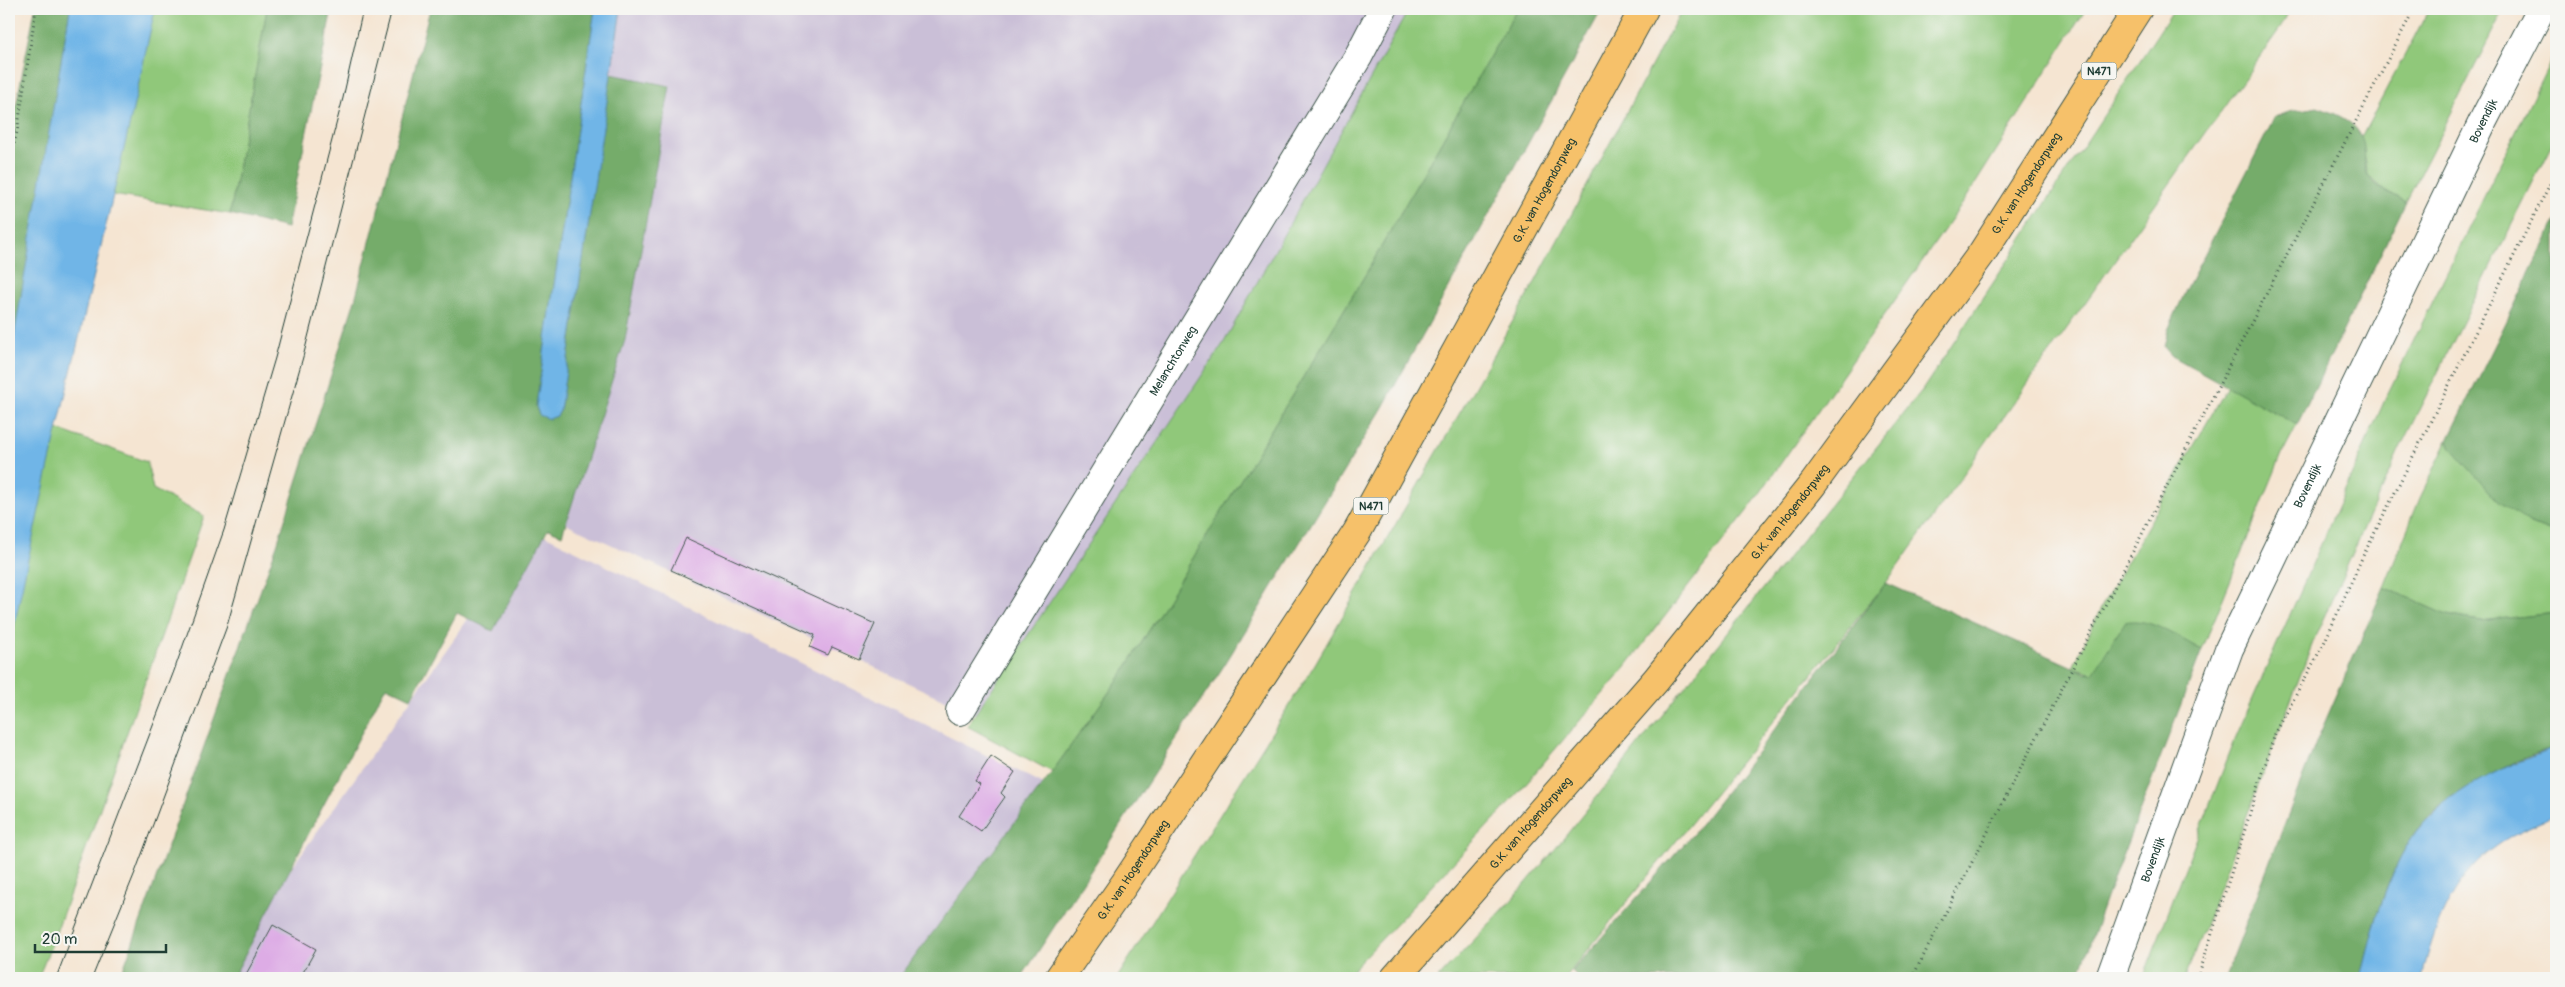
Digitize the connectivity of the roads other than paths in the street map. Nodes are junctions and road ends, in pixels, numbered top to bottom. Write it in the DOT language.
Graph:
graph roads {
  1 [pos="1383,9"];
  2 [pos="1644,9"];
  3 [pos="2138,9"];
  4 [pos="2541,9"];
  5 [pos="960,711"];
  6 [pos="1059,978"];
  7 [pos="1395,978"];
  8 [pos="2110,978"];
  1 -- 5 [label="street, Melanchtonweg"];
  2 -- 6 [label="main road, G.K. van Hogendorpweg / N471"];
  3 -- 7 [label="main road, G.K. van Hogendorpweg / N471"];
  4 -- 8 [label="street, Bovendijk"];
}
